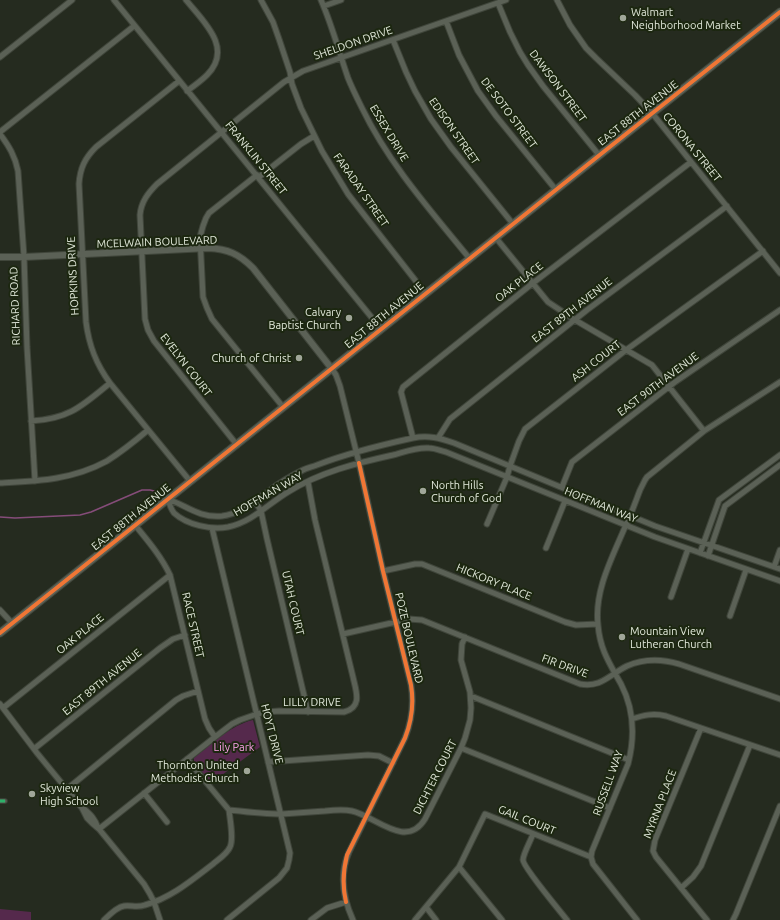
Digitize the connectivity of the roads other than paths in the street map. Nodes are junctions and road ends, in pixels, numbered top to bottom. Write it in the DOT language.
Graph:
graph roads {
  1 [pos="72,0"];
  2 [pos="114,0"];
  3 [pos="186,0"];
  4 [pos="261,0"];
  5 [pos="321,0"];
  6 [pos="341,0"];
  7 [pos="506,0"];
  8 [pos="558,0"];
  9 [pos="498,3"];
  10 [pos="324,6"];
  11 [pos="780,12"];
  12 [pos="446,21"];
  13 [pos="134,26"];
  14 [pos="393,40"];
  15 [pos="0,57"];
  16 [pos="342,57"];
  17 [pos="292,77"];
  18 [pos="180,81"];
  19 [pos="187,91"];
  20 [pos="652,114"];
  21 [pos="0,133"];
  22 [pos="222,133"];
  23 [pos="314,136"];
  24 [pos="599,155"];
  25 [pos="691,162"];
  26 [pos="258,176"];
  27 [pos="556,190"];
  28 [pos="727,206"];
  29 [pos="512,224"];
  30 [pos="496,238"];
  31 [pos="201,248"];
  32 [pos="141,251"];
  33 [pos="763,251"];
  34 [pos="82,254"];
  35 [pos="0,257"];
  36 [pos="24,257"];
  37 [pos="470,259"];
  38 [pos="780,273"];
  39 [pos="533,283"];
  40 [pos="426,294"];
  41 [pos="780,310"];
  42 [pos="575,320"];
  43 [pos="381,330"];
  44 [pos="626,350"];
  45 [pos="332,369"];
  46 [pos="780,382"];
  47 [pos="110,383"];
  48 [pos="669,386"];
  49 [pos="284,407"];
  50 [pos="31,421"];
  51 [pos="148,430"];
  52 [pos="704,431"];
  53 [pos="413,438"];
  54 [pos="438,438"];
  55 [pos="236,445"];
  56 [pos="356,452"];
  57 [pos="780,455"];
  58 [pos="359,463"];
  59 [pos="780,465"];
  60 [pos="510,466"];
  61 [pos="507,477"];
  62 [pos="190,481"];
  63 [pos="35,482"];
  64 [pos="308,482"];
  65 [pos="0,483"];
  66 [pos="562,487"];
  67 [pos="168,499"];
  68 [pos="255,501"];
  69 [pos="565,501"];
  70 [pos="261,512"];
  71 [pos="630,515"];
  72 [pos="487,524"];
  73 [pos="135,525"];
  74 [pos="626,526"];
  75 [pos="212,528"];
  76 [pos="703,542"];
  77 [pos="712,545"];
  78 [pos="546,548"];
  79 [pos="688,549"];
  80 [pos="780,550"];
  81 [pos="700,553"];
  82 [pos="708,556"];
  83 [pos="777,568"];
  84 [pos="746,570"];
  85 [pos="384,571"];
  86 [pos="170,575"];
  87 [pos="780,581"];
  88 [pos="670,597"];
  89 [pos="0,610"];
  90 [pos="730,616"];
  91 [pos="396,622"];
  92 [pos="12,623"];
  93 [pos="598,624"];
  94 [pos="0,633"];
  95 [pos="343,634"];
  96 [pos="185,635"];
  97 [pos="465,637"];
  98 [pos="614,673"];
  99 [pos="198,691"];
  100 [pos="471,696"];
  101 [pos="780,699"];
  102 [pos="2,706"];
  103 [pos="308,712"];
  104 [pos="257,714"];
  105 [pos="632,719"];
  106 [pos="701,728"];
  107 [pos="214,737"];
  108 [pos="750,745"];
  109 [pos="461,748"];
  110 [pos="34,749"];
  111 [pos="780,755"];
  112 [pos="187,759"];
  113 [pos="629,760"];
  114 [pos="268,762"];
  115 [pos="393,763"];
  116 [pos="67,789"];
  117 [pos="144,793"];
  118 [pos="0,800"];
  119 [pos="5,801"];
  120 [pos="780,806"];
  121 [pos="610,808"];
  122 [pos="230,810"];
  123 [pos="280,814"];
  124 [pos="366,817"];
  125 [pos="167,822"];
  126 [pos="99,829"];
  127 [pos="533,834"];
  128 [pos="590,857"];
  129 [pos="459,867"];
  130 [pos="681,888"];
  131 [pos="154,902"];
  132 [pos="346,902"];
  133 [pos="426,907"];
  134 [pos="104,920"];
  135 [pos="160,920"];
  136 [pos="227,920"];
  137 [pos="311,920"];
  138 [pos="353,920"];
  139 [pos="415,920"];
  140 [pos="436,920"];
  141 [pos="502,920"];
  142 [pos="567,920"];
  143 [pos="637,920"];
  144 [pos="707,920"];
  145 [pos="732,920"];
  1 -- 15 [label="street"];
  2 -- 13 [label="street, FRANKLIN STREET"];
  3 -- 19 [label="street"];
  4 -- 17 [label="street, FARADAY STREET"];
  5 -- 10 [label="street, ESSEX DRIVE"];
  6 -- 10 [label="street"];
  7 -- 9 [label="street, SHELDON DRIVE"];
  8 -- 20 [label="street, CORONA STREET"];
  9 -- 12 [label="street, SHELDON DRIVE"];
  9 -- 24 [label="street, DAWSON STREET"];
  10 -- 16 [label="street, ESSEX DRIVE"];
  11 -- 20 [label="main road, EAST 88TH AVENUE"];
  12 -- 14 [label="street, SHELDON DRIVE"];
  12 -- 27 [label="street, DE SOTO STREET"];
  13 -- 18 [label="street, FRANKLIN STREET"];
  13 -- 21 [label="street"];
  14 -- 16 [label="street, SHELDON DRIVE"];
  14 -- 29 [label="street, EDISON STREET"];
  16 -- 17 [label="street, SHELDON DRIVE"];
  16 -- 37 [label="street, ESSEX DRIVE"];
  17 -- 22 [label="street, SHELDON DRIVE"];
  17 -- 23 [label="street, FARADAY STREET"];
  18 -- 19 [label="street, FRANKLIN STREET"];
  18 -- 34 [label="street, HOPKINS DRIVE"];
  19 -- 22 [label="street, FRANKLIN STREET"];
  20 -- 24 [label="main road, EAST 88TH AVENUE"];
  20 -- 25 [label="street, CORONA STREET"];
  21 -- 36 [label="street, RICHARD ROAD"];
  22 -- 26 [label="street, FRANKLIN STREET"];
  22 -- 32 [label="street, EVELYN COURT"];
  23 -- 26 [label="street"];
  23 -- 40 [label="street, FARADAY STREET"];
  24 -- 27 [label="main road, EAST 88TH AVENUE"];
  25 -- 28 [label="street, CORONA STREET"];
  25 -- 39 [label="street, OAK PLACE"];
  26 -- 31 [label="street"];
  26 -- 43 [label="street, FRANKLIN STREET"];
  27 -- 29 [label="main road, EAST 88TH AVENUE"];
  28 -- 33 [label="street, CORONA STREET"];
  28 -- 42 [label="street, EAST 89TH AVENUE"];
  29 -- 30 [label="main road, EAST 88TH AVENUE"];
  30 -- 37 [label="main road, EAST 88TH AVENUE"];
  30 -- 39 [label="street"];
  31 -- 32 [label="street, MCELWAIN BOULEVARD"];
  31 -- 45 [label="street, MCELWAIN BOULEVARD"];
  31 -- 49 [label="street"];
  32 -- 34 [label="street, MCELWAIN BOULEVARD"];
  32 -- 55 [label="street, EVELYN COURT"];
  33 -- 38 [label="street, CORONA STREET"];
  33 -- 44 [label="street, ASH COURT"];
  34 -- 36 [label="street, MCELWAIN BOULEVARD"];
  34 -- 47 [label="street, HOPKINS DRIVE"];
  35 -- 36 [label="street, MCELWAIN BOULEVARD"];
  36 -- 50 [label="street, RICHARD ROAD"];
  37 -- 40 [label="main road, EAST 88TH AVENUE"];
  39 -- 42 [label="street"];
  39 -- 53 [label="street, OAK PLACE"];
  40 -- 43 [label="main road, EAST 88TH AVENUE"];
  41 -- 48 [label="street, EAST 90TH AVENUE"];
  42 -- 44 [label="street"];
  42 -- 54 [label="street, EAST 89TH AVENUE"];
  43 -- 45 [label="main road, EAST 88TH AVENUE"];
  44 -- 48 [label="street"];
  44 -- 60 [label="street, ASH COURT"];
  45 -- 49 [label="main road, EAST 88TH AVENUE"];
  45 -- 56 [label="street, POZE BOULEVARD"];
  46 -- 52 [label="street, RUSSELL WAY"];
  47 -- 50 [label="street"];
  47 -- 51 [label="street, HOPKINS DRIVE"];
  48 -- 52 [label="street"];
  48 -- 66 [label="street, EAST 90TH AVENUE"];
  49 -- 55 [label="main road, EAST 88TH AVENUE"];
  50 -- 63 [label="street, RICHARD ROAD"];
  51 -- 62 [label="street, HOPKINS DRIVE"];
  51 -- 63 [label="street"];
  52 -- 71 [label="street, RUSSELL WAY"];
  53 -- 54 [label="street, HOFFMAN WAY"];
  53 -- 56 [label="street, HOFFMAN WAY"];
  54 -- 60 [label="street, HOFFMAN WAY"];
  55 -- 62 [label="main road, EAST 88TH AVENUE"];
  56 -- 58 [label="street, POZE BOULEVARD"];
  56 -- 68 [label="street, HOFFMAN WAY"];
  57 -- 76 [label="street"];
  58 -- 61 [label="street, HOFFMAN WAY"];
  58 -- 64 [label="street, HOFFMAN WAY"];
  58 -- 85 [label="street, POZE BOULEVARD"];
  59 -- 77 [label="street"];
  60 -- 61 [label="street, ASH COURT"];
  60 -- 66 [label="street, HOFFMAN WAY"];
  61 -- 69 [label="street, HOFFMAN WAY"];
  61 -- 72 [label="street, ASH COURT"];
  62 -- 67 [label="main road, EAST 88TH AVENUE"];
  63 -- 65 [label="street"];
  64 -- 70 [label="street, HOFFMAN WAY"];
  64 -- 95 [label="street, LILLY DRIVE"];
  66 -- 71 [label="street, HOFFMAN WAY"];
  67 -- 68 [label="street, HOFFMAN WAY"];
  67 -- 73 [label="main road, EAST 88TH AVENUE"];
  67 -- 75 [label="street, HOFFMAN WAY"];
  68 -- 70 [label="street, UTAH COURT"];
  69 -- 74 [label="street, HOFFMAN WAY"];
  69 -- 78 [label="street"];
  70 -- 75 [label="street, HOFFMAN WAY"];
  70 -- 103 [label="street, UTAH COURT"];
  71 -- 74 [label="street, RUSSELL WAY"];
  71 -- 76 [label="street, HOFFMAN WAY"];
  73 -- 86 [label="street, RACE STREET"];
  73 -- 92 [label="main road, EAST 88TH AVENUE"];
  74 -- 79 [label="street, HOFFMAN WAY"];
  74 -- 93 [label="street, RUSSELL WAY"];
  75 -- 104 [label="street, HOYT DRIVE"];
  76 -- 77 [label="street, HOFFMAN WAY"];
  76 -- 81 [label="street"];
  77 -- 82 [label="street"];
  77 -- 83 [label="street, HOFFMAN WAY"];
  79 -- 81 [label="street, HOFFMAN WAY"];
  79 -- 88 [label="street"];
  80 -- 83 [label="street"];
  81 -- 82 [label="street, HOFFMAN WAY"];
  82 -- 84 [label="street, HOFFMAN WAY"];
  84 -- 87 [label="street, HOFFMAN WAY"];
  84 -- 90 [label="street"];
  85 -- 91 [label="street, POZE BOULEVARD"];
  85 -- 93 [label="street, HICKORY PLACE"];
  86 -- 96 [label="street, RACE STREET"];
  86 -- 102 [label="street, OAK PLACE"];
  89 -- 92 [label="street"];
  91 -- 95 [label="street, FIR DRIVE"];
  91 -- 97 [label="street, FIR DRIVE"];
  91 -- 115 [label="street, POZE BOULEVARD"];
  92 -- 94 [label="main road, EAST 88TH AVENUE"];
  93 -- 98 [label="street, RUSSELL WAY"];
  95 -- 103 [label="street, LILLY DRIVE"];
  96 -- 99 [label="street, RACE STREET"];
  96 -- 110 [label="street, EAST 89TH AVENUE"];
  97 -- 98 [label="street, FIR DRIVE"];
  97 -- 100 [label="street, DICHTER COURT"];
  98 -- 101 [label="street, FIR DRIVE"];
  98 -- 105 [label="street, RUSSELL WAY"];
  99 -- 107 [label="street, RACE STREET"];
  99 -- 116 [label="street"];
  100 -- 109 [label="street, DICHTER COURT"];
  100 -- 113 [label="street"];
  102 -- 110 [label="street"];
  103 -- 104 [label="street, LILLY DRIVE"];
  104 -- 107 [label="street, LILLY DRIVE"];
  104 -- 114 [label="street, HOYT DRIVE"];
  105 -- 106 [label="street"];
  105 -- 113 [label="street, RUSSELL WAY"];
  106 -- 108 [label="street"];
  106 -- 130 [label="street, MYRNA PLACE"];
  107 -- 112 [label="street, LILLY DRIVE"];
  108 -- 111 [label="street"];
  108 -- 130 [label="street"];
  109 -- 121 [label="street"];
  109 -- 124 [label="street, DICHTER COURT"];
  110 -- 116 [label="street"];
  112 -- 117 [label="street, LILLY DRIVE"];
  112 -- 122 [label="street"];
  113 -- 121 [label="street, RUSSELL WAY"];
  114 -- 115 [label="street"];
  114 -- 123 [label="street, HOYT DRIVE"];
  115 -- 124 [label="street, POZE BOULEVARD"];
  116 -- 126 [label="street"];
  117 -- 125 [label="street"];
  117 -- 126 [label="street, LILLY DRIVE"];
  118 -- 119 [label="street"];
  120 -- 145 [label="street"];
  121 -- 128 [label="street, RUSSELL WAY"];
  122 -- 123 [label="street, DICHTER COURT"];
  122 -- 131 [label="street"];
  123 -- 124 [label="street, DICHTER COURT"];
  123 -- 136 [label="street, HOYT DRIVE"];
  124 -- 132 [label="street, POZE BOULEVARD"];
  126 -- 131 [label="street"];
  127 -- 128 [label="street, GAIL COURT"];
  127 -- 129 [label="street, GAIL COURT"];
  127 -- 142 [label="street"];
  128 -- 143 [label="street"];
  129 -- 133 [label="street, GAIL COURT"];
  129 -- 141 [label="street"];
  130 -- 144 [label="street, MYRNA PLACE"];
  131 -- 134 [label="street"];
  131 -- 135 [label="street"];
  132 -- 137 [label="street"];
  132 -- 138 [label="street, POZE BOULEVARD"];
  133 -- 139 [label="street, GAIL COURT"];
  133 -- 140 [label="street"];
}
